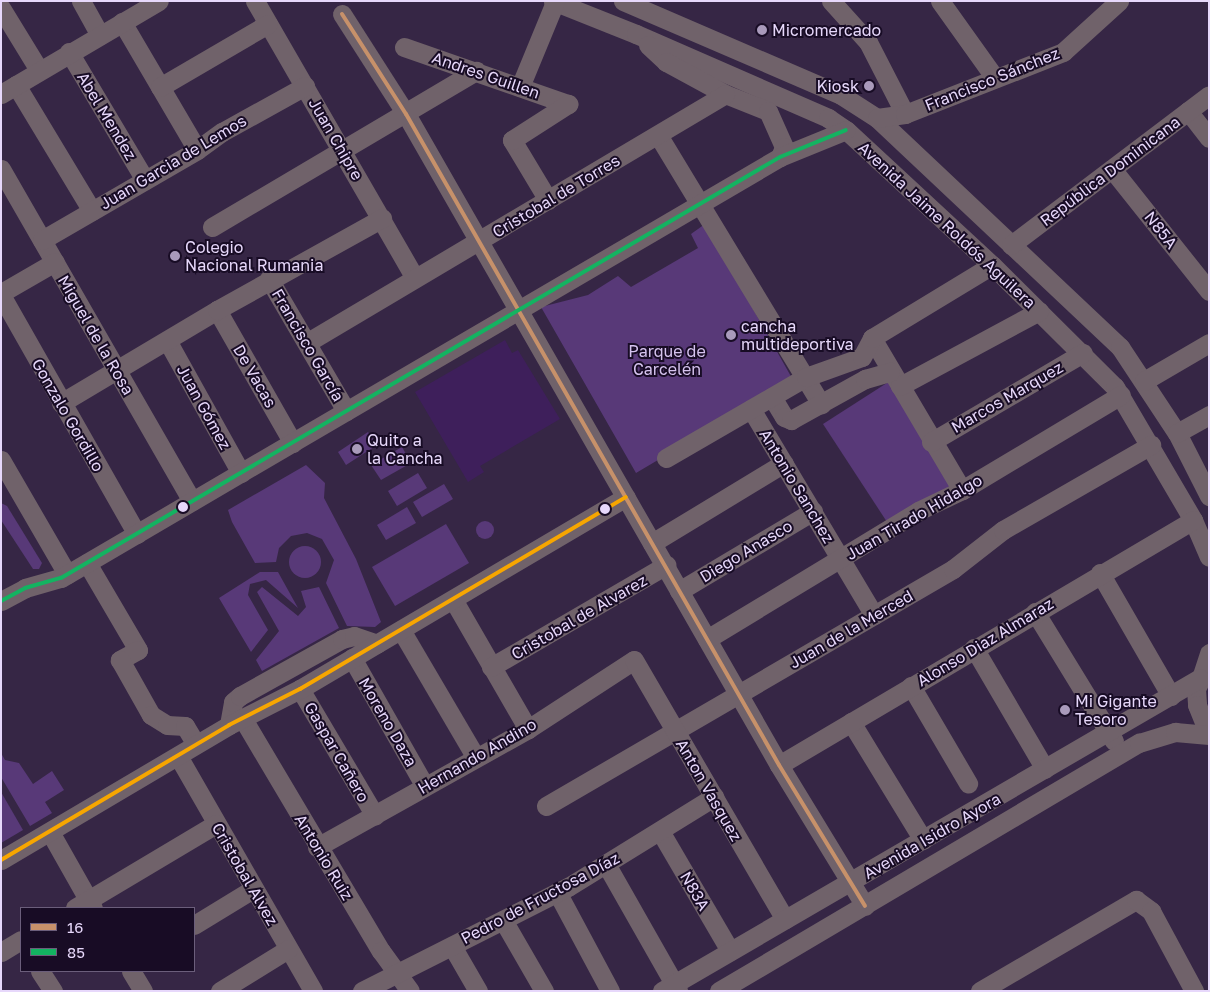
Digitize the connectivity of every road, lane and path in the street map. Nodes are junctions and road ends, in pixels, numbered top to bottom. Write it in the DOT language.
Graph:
graph roads {
  1 [pos="81,1"];
  2 [pos="159,1"];
  3 [pos="255,1"];
  4 [pos="623,1"];
  5 [pos="831,1"];
  6 [pos="940,1"];
  7 [pos="554,2"];
  8 [pos="1108,5"];
  9 [pos="1,8"];
  10 [pos="644,10"];
  11 [pos="342,14"];
  12 [pos="122,22"];
  13 [pos="268,24"];
  14 [pos="636,34"];
  15 [pos="100,35"];
  16 [pos="404,47"];
  17 [pos="69,52"];
  18 [pos="39,70"];
  19 [pos="476,71"];
  20 [pos="995,78"];
  21 [pos="305,86"];
  22 [pos="520,86"];
  23 [pos="160,87"];
  24 [pos="9,90"];
  25 [pos="725,94"];
  26 [pos="1209,95"];
  27 [pos="1188,111"];
  28 [pos="406,114"];
  29 [pos="905,114"];
  30 [pos="877,118"];
  31 [pos="846,130"];
  32 [pos="658,134"];
  33 [pos="1209,138"];
  34 [pos="197,150"];
  35 [pos="343,152"];
  36 [pos="780,157"];
  37 [pos="1112,168"];
  38 [pos="1,169"];
  39 [pos="145,180"];
  40 [pos="548,200"];
  41 [pos="702,203"];
  42 [pos="92,211"];
  43 [pos="382,218"];
  44 [pos="212,227"];
  45 [pos="42,240"];
  46 [pos="480,242"];
  47 [pos="1011,245"];
  48 [pos="54,262"];
  49 [pos="992,266"];
  50 [pos="415,278"];
  51 [pos="269,280"];
  52 [pos="1209,291"];
  53 [pos="1,294"];
  54 [pos="217,310"];
  55 [pos="519,310"];
  56 [pos="1039,312"];
  57 [pos="168,342"];
  58 [pos="308,342"];
  59 [pos="1209,343"];
  60 [pos="868,345"];
  61 [pos="1083,353"];
  62 [pos="116,372"];
  63 [pos="806,377"];
  64 [pos="865,379"];
  65 [pos="895,379"];
  66 [pos="1144,380"];
  67 [pos="1120,395"];
  68 [pos="772,397"];
  69 [pos="61,403"];
  70 [pos="821,404"];
  71 [pos="751,409"];
  72 [pos="346,411"];
  73 [pos="1209,415"];
  74 [pos="1177,433"];
  75 [pos="293,442"];
  76 [pos="931,442"];
  77 [pos="1151,445"];
  78 [pos="666,458"];
  79 [pos="1,460"];
  80 [pos="784,463"];
  81 [pos="241,473"];
  82 [pos="962,490"];
  83 [pos="1209,496"];
  84 [pos="626,497"];
  85 [pos="192,501"];
  86 [pos="813,511"];
  87 [pos="1193,520"];
  88 [pos="137,534"];
  89 [pos="652,543"];
  90 [pos="1209,557"];
  91 [pos="840,559"];
  92 [pos="87,563"];
  93 [pos="666,566"];
  94 [pos="1100,573"];
  95 [pos="67,574"];
  96 [pos="679,591"];
  97 [pos="1,601"];
  98 [pos="454,601"];
  99 [pos="1035,612"];
  100 [pos="874,615"];
  101 [pos="401,630"];
  102 [pos="707,639"];
  103 [pos="377,644"];
  104 [pos="974,648"];
  105 [pos="1209,653"];
  106 [pos="352,658"];
  107 [pos="634,660"];
  108 [pos="491,667"];
  109 [pos="1203,674"];
  110 [pos="911,686"];
  111 [pos="300,689"];
  112 [pos="738,695"];
  113 [pos="1171,696"];
  114 [pos="236,722"];
  115 [pos="851,722"];
  116 [pos="528,729"];
  117 [pos="675,732"];
  118 [pos="1108,732"];
  119 [pos="1209,734"];
  120 [pos="196,744"];
  121 [pos="1122,754"];
  122 [pos="178,756"];
  123 [pos="475,756"];
  124 [pos="779,765"];
  125 [pos="1045,769"];
  126 [pos="968,782"];
  127 [pos="424,785"];
  128 [pos="714,797"];
  129 [pos="546,806"];
  130 [pos="375,816"];
  131 [pos="216,824"];
  132 [pos="660,831"];
  133 [pos="50,832"];
  134 [pos="923,840"];
  135 [pos="317,847"];
  136 [pos="1,860"];
  137 [pos="606,864"];
  138 [pos="851,883"];
  139 [pos="253,889"];
  140 [pos="556,892"];
  141 [pos="86,906"];
  142 [pos="866,906"];
  143 [pos="785,919"];
  144 [pos="503,920"];
  145 [pos="195,923"];
  146 [pos="20,941"];
  147 [pos="452,946"];
  148 [pos="288,949"];
  149 [pos="730,951"];
  150 [pos="1,952"];
  151 [pos="41,972"];
  152 [pos="132,972"];
  153 [pos="399,973"];
  154 [pos="671,988"];
  155 [pos="53,991"];
  156 [pos="143,991"];
  157 [pos="220,991"];
  158 [pos="313,991"];
  159 [pos="362,991"];
  160 [pos="410,991"];
  161 [pos="478,991"];
  162 [pos="544,991"];
  163 [pos="610,991"];
  164 [pos="719,991"];
  165 [pos="980,991"];
  166 [pos="1194,991"];
  1 -- 15 [label="street"];
  2 -- 12 [label="street"];
  3 -- 13 [label="street, Juan Chipre"];
  4 -- 10 [label="street, Avenida Jaime Roldós Aguilera"];
  5 -- 29 [label="street"];
  6 -- 20 [label="street"];
  7 -- 14 [label="street, Avenida Jaime Roldós Aguilera"];
  7 -- 22 [label="street"];
  8 -- 20 [label="street, Francisco Sánchez"];
  9 -- 18 [label="street"];
  10 -- 14 [label="street"];
  10 -- 30 [label="street, Avenida Jaime Roldós Aguilera"];
  11 -- 28 [label="street"];
  12 -- 15 [label="street"];
  12 -- 23 [label="street"];
  13 -- 21 [label="street, Juan Chipre"];
  13 -- 23 [label="street"];
  14 -- 25 [label="street"];
  14 -- 31 [label="street, Avenida Jaime Roldós Aguilera"];
  15 -- 17 [label="street"];
  16 -- 19 [label="street, Andres Guillen"];
  17 -- 18 [label="street"];
  17 -- 39 [label="street, Abel Mendez"];
  18 -- 24 [label="street"];
  19 -- 22 [label="street, Andres Guillen"];
  19 -- 28 [label="street"];
  20 -- 29 [label="street, Francisco Sánchez"];
  21 -- 34 [label="street, Juan Garcia de Lemos"];
  21 -- 35 [label="street, Juan Chipre"];
  22 -- 40 [label="street, Andres Guillen"];
  23 -- 34 [label="street"];
  24 -- 42 [label="street"];
  25 -- 32 [label="street, Cristobal de Torres"];
  25 -- 36 [label="street"];
  26 -- 27 [label="street, República Dominicana"];
  27 -- 33 [label="street"];
  27 -- 37 [label="street, República Dominicana"];
  28 -- 35 [label="street"];
  28 -- 46 [label="street"];
  29 -- 30 [label="street, Francisco Sánchez"];
  30 -- 47 [label="street, Avenida Jaime Roldós Aguilera"];
  31 -- 36 [label="street"];
  31 -- 49 [label="street, Avenida Jaime Roldós Aguilera"];
  32 -- 40 [label="street, Cristobal de Torres"];
  32 -- 41 [label="street"];
  34 -- 39 [label="street, Juan Garcia de Lemos"];
  35 -- 43 [label="street, Juan Chipre"];
  35 -- 44 [label="street"];
  36 -- 41 [label="street"];
  37 -- 47 [label="street, República Dominicana"];
  37 -- 52 [label="street, N85A"];
  38 -- 45 [label="street, Miguel de la Rosa"];
  39 -- 42 [label="street, Juan Garcia de Lemos"];
  40 -- 46 [label="street, Cristobal de Torres"];
  41 -- 55 [label="street"];
  41 -- 63 [label="street"];
  42 -- 45 [label="street, Juan Garcia de Lemos"];
  43 -- 50 [label="street, Juan Chipre"];
  43 -- 51 [label="street"];
  45 -- 48 [label="street, Miguel de la Rosa"];
  46 -- 50 [label="street, Cristobal de Torres"];
  46 -- 55 [label="street"];
  47 -- 66 [label="street, Avenida Jaime Roldós Aguilera"];
  48 -- 53 [label="street"];
  48 -- 62 [label="street, Miguel de la Rosa"];
  49 -- 56 [label="street, Avenida Jaime Roldós Aguilera"];
  49 -- 60 [label="street"];
  50 -- 58 [label="street, Cristobal de Torres"];
  51 -- 54 [label="street"];
  51 -- 58 [label="street, Francisco García"];
  53 -- 69 [label="street, Gonzalo Gordillo"];
  54 -- 57 [label="street"];
  54 -- 75 [label="street, De Vacas"];
  55 -- 72 [label="street"];
  55 -- 84 [label="street"];
  56 -- 61 [label="street, Avenida Jaime Roldós Aguilera"];
  56 -- 65 [label="street"];
  57 -- 62 [label="street"];
  57 -- 81 [label="street, Juan Gómez"];
  58 -- 72 [label="street, Francisco García"];
  59 -- 66 [label="street"];
  60 -- 63 [label="street"];
  60 -- 64 [label="street"];
  60 -- 65 [label="street"];
  61 -- 67 [label="street, Avenida Jaime Roldós Aguilera"];
  61 -- 76 [label="street, Marcos Marquez"];
  62 -- 69 [label="street"];
  62 -- 85 [label="street, Miguel de la Rosa"];
  63 -- 68 [label="street"];
  63 -- 70 [label="street"];
  64 -- 65 [label="street"];
  64 -- 70 [label="street"];
  65 -- 76 [label="street"];
  66 -- 74 [label="street, Avenida Jaime Roldós Aguilera"];
  67 -- 77 [label="street, Avenida Jaime Roldós Aguilera"];
  67 -- 82 [label="street, Juan Tirado Hidalgo"];
  68 -- 70 [label="street"];
  68 -- 71 [label="street"];
  69 -- 88 [label="street, Gonzalo Gordillo"];
  71 -- 78 [label="street"];
  71 -- 80 [label="street, Antonio Sanchez"];
  72 -- 75 [label="street"];
  73 -- 74 [label="street"];
  74 -- 83 [label="street, Avenida Jaime Roldós Aguilera"];
  75 -- 81 [label="street"];
  76 -- 82 [label="street"];
  77 -- 87 [label="street, Avenida Jaime Roldós Aguilera"];
  77 -- 100 [label="street, Juan de la Merced"];
  79 -- 95 [label="street"];
  80 -- 86 [label="street, Antonio Sanchez"];
  80 -- 89 [label="street"];
  81 -- 85 [label="street"];
  82 -- 91 [label="street, Juan Tirado Hidalgo"];
  84 -- 89 [label="street"];
  84 -- 98 [label="street"];
  85 -- 88 [label="street"];
  86 -- 91 [label="street, Antonio Sanchez"];
  86 -- 96 [label="street, Diego Anasco"];
  87 -- 90 [label="street, Avenida Jaime Roldós Aguilera"];
  87 -- 94 [label="street, Alonso Diaz Almaraz"];
  88 -- 92 [label="street"];
  89 -- 93 [label="street"];
  91 -- 100 [label="street, Antonio Sanchez"];
  91 -- 102 [label="street, Juan Tirado Hidalgo"];
  92 -- 95 [label="street"];
  92 -- 120 [label="street"];
  93 -- 96 [label="street"];
  93 -- 108 [label="street, Cristobal de Alvarez"];
  94 -- 99 [label="street, Alonso Diaz Almaraz"];
  94 -- 113 [label="street"];
  95 -- 97 [label="street"];
  96 -- 102 [label="street"];
  98 -- 101 [label="street"];
  98 -- 108 [label="street"];
  99 -- 104 [label="street, Alonso Diaz Almaraz"];
  99 -- 118 [label="street"];
  100 -- 112 [label="street, Juan de la Merced"];
  101 -- 103 [label="street"];
  101 -- 123 [label="street"];
  102 -- 112 [label="street"];
  103 -- 106 [label="street"];
  103 -- 114 [label="street"];
  104 -- 110 [label="street, Alonso Diaz Almaraz"];
  104 -- 125 [label="street"];
  105 -- 109 [label="street"];
  106 -- 111 [label="street"];
  106 -- 127 [label="street, Moreno Daza"];
  107 -- 116 [label="street, Hernando Andino"];
  107 -- 117 [label="street, Anton Vasquez"];
  108 -- 116 [label="street"];
  109 -- 113 [label="street, Avenida Isidro Ayora"];
  109 -- 119 [label="street"];
  110 -- 115 [label="street, Alonso Diaz Almaraz"];
  110 -- 126 [label="street"];
  111 -- 114 [label="street"];
  111 -- 130 [label="street, Gaspar Cañero"];
  112 -- 117 [label="street, Juan de la Merced"];
  112 -- 124 [label="street"];
  113 -- 118 [label="street, Avenida Isidro Ayora"];
  114 -- 120 [label="street"];
  114 -- 135 [label="street, Antonio Ruiz"];
  115 -- 124 [label="street, Alonso Diaz Almaraz"];
  115 -- 134 [label="street"];
  116 -- 123 [label="street, Hernando Andino"];
  117 -- 128 [label="street, Anton Vasquez"];
  117 -- 129 [label="street, Juan de la Merced"];
  118 -- 121 [label="street"];
  118 -- 125 [label="street, Avenida Isidro Ayora"];
  119 -- 121 [label="street, Avenida Isidro Ayora"];
  120 -- 122 [label="street"];
  121 -- 142 [label="street, Avenida Isidro Ayora"];
  122 -- 131 [label="street, Cristobal Alvez"];
  122 -- 133 [label="street"];
  123 -- 127 [label="street, Hernando Andino"];
  124 -- 138 [label="street"];
  125 -- 134 [label="street, Avenida Isidro Ayora"];
  127 -- 130 [label="street, Hernando Andino"];
  128 -- 132 [label="street, Pedro de Fructosa Díaz"];
  128 -- 143 [label="street, Anton Vasquez"];
  130 -- 135 [label="street, Hernando Andino"];
  131 -- 139 [label="street, Cristobal Alvez"];
  131 -- 141 [label="street"];
  132 -- 137 [label="street, Pedro de Fructosa Díaz"];
  132 -- 149 [label="street, N83A"];
  133 -- 136 [label="street"];
  133 -- 141 [label="street"];
  134 -- 138 [label="street, Avenida Isidro Ayora"];
  135 -- 153 [label="street, Antonio Ruiz"];
  137 -- 140 [label="street, Pedro de Fructosa Díaz"];
  137 -- 154 [label="street"];
  138 -- 142 [label="street"];
  138 -- 143 [label="street, Avenida Isidro Ayora"];
  139 -- 145 [label="street"];
  139 -- 148 [label="street, Cristobal Alvez"];
  140 -- 144 [label="street, Pedro de Fructosa Díaz"];
  140 -- 163 [label="street"];
  142 -- 164 [label="street, Avenida Isidro Ayora"];
  143 -- 149 [label="street, Avenida Isidro Ayora"];
  144 -- 147 [label="street, Pedro de Fructosa Díaz"];
  144 -- 162 [label="street"];
  146 -- 150 [label="street"];
  147 -- 153 [label="street, Pedro de Fructosa Díaz"];
  147 -- 161 [label="street"];
  148 -- 157 [label="street"];
  148 -- 158 [label="street, Cristobal Alvez"];
  149 -- 154 [label="street, Avenida Isidro Ayora"];
  151 -- 155 [label="street"];
  152 -- 156 [label="street"];
  153 -- 159 [label="street, Pedro de Fructosa Díaz"];
  153 -- 160 [label="street, Antonio Ruiz"];
  165 -- 166 [label="street"];
}
